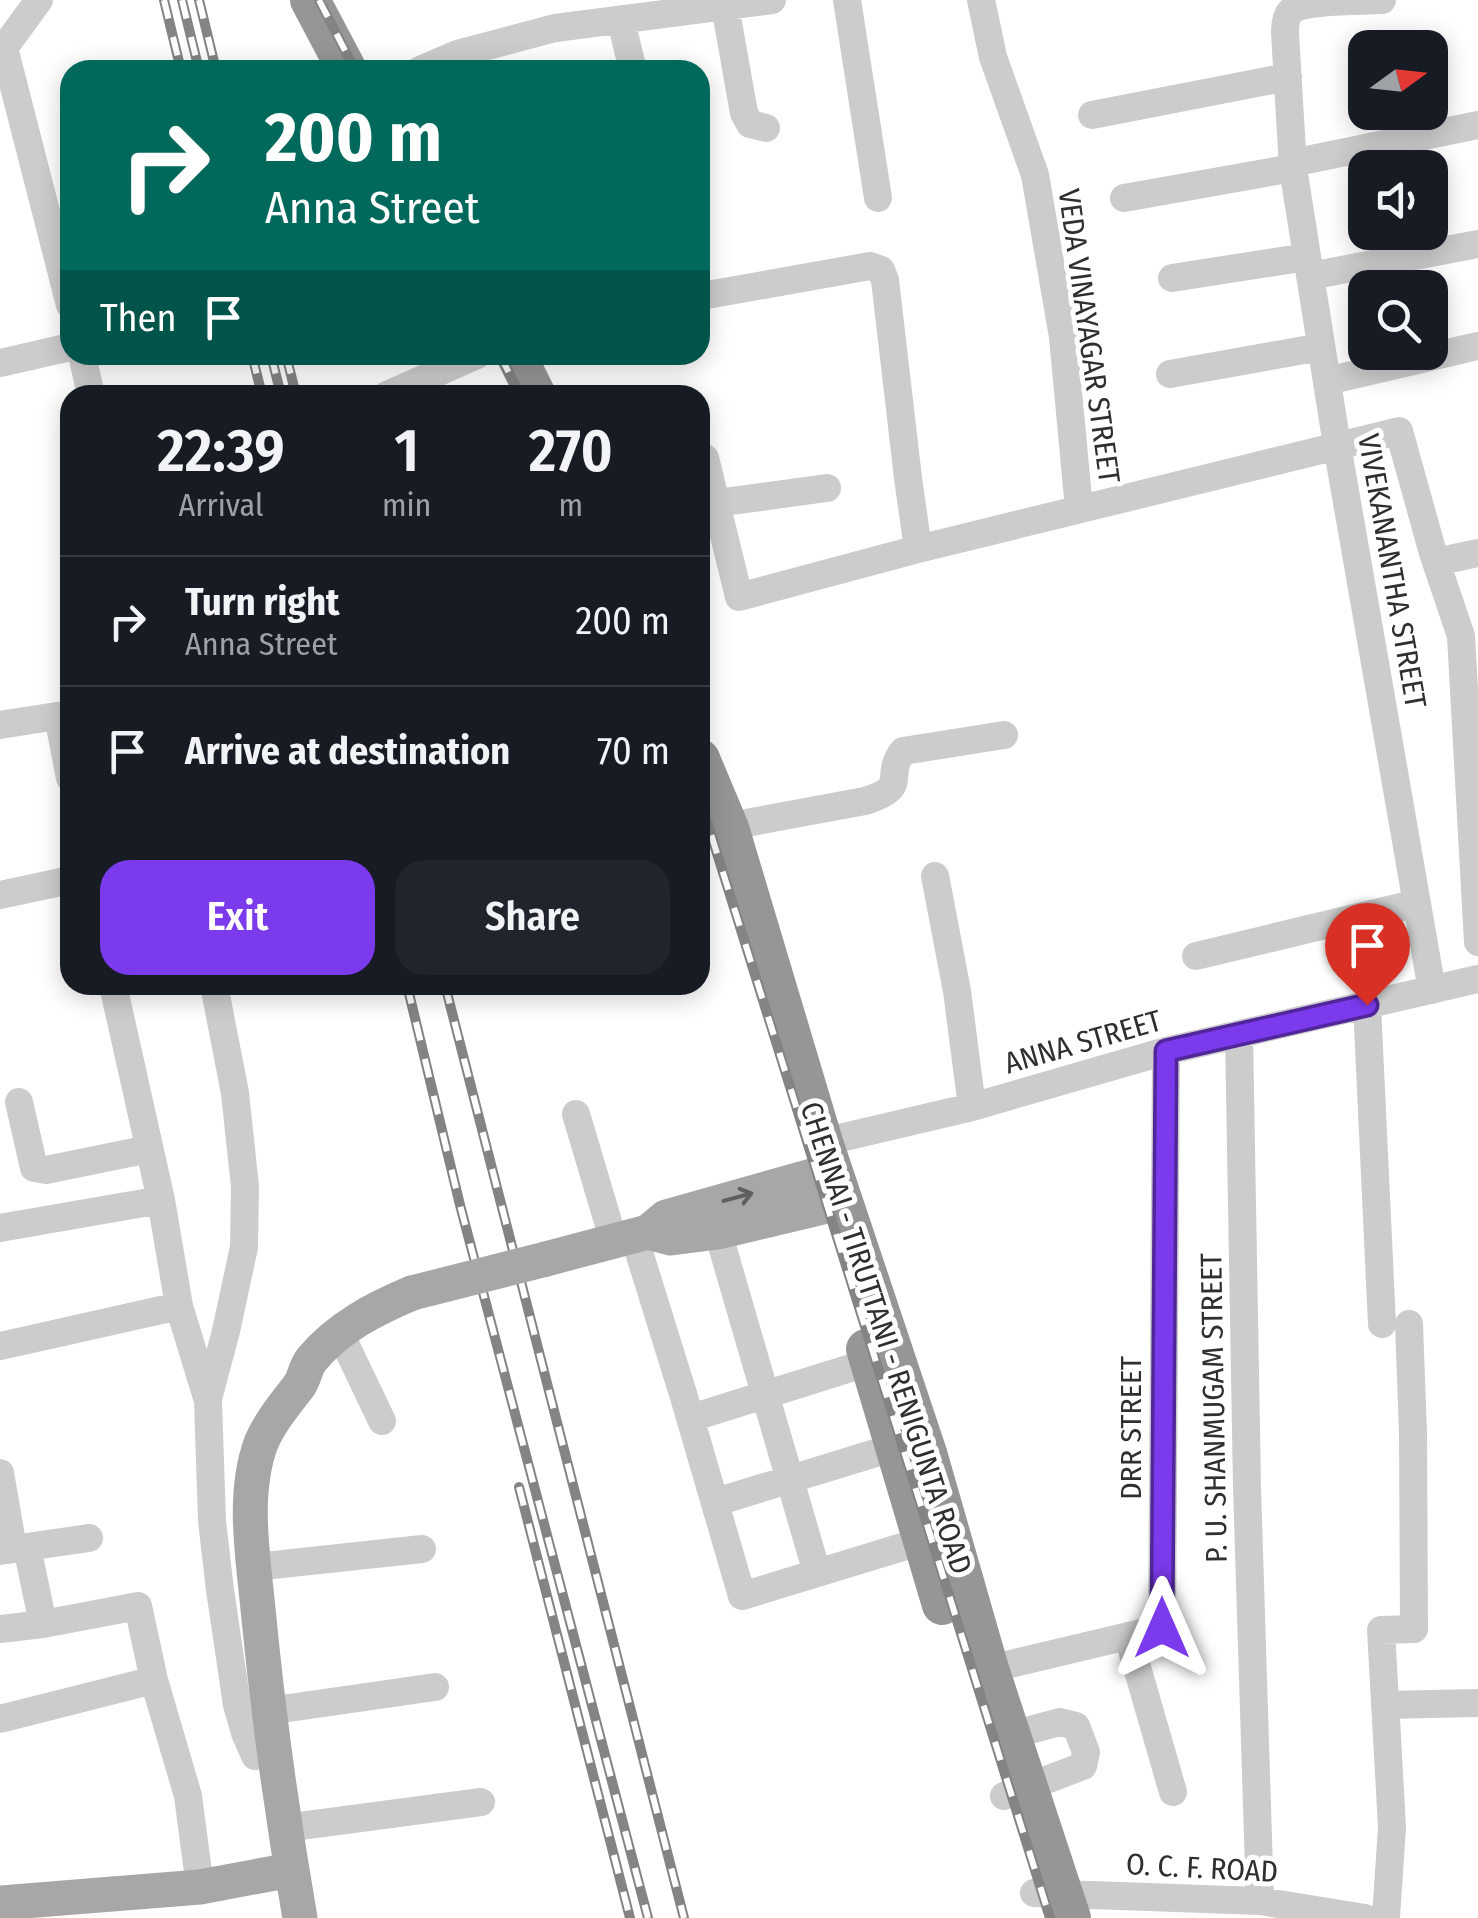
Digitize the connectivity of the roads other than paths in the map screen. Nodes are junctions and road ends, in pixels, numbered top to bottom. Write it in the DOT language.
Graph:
graph roads {
  1 [pos="39,0"];
  2 [pos="310,0"];
  3 [pos="338,0"];
  4 [pos="772,0"];
  5 [pos="848,0"];
  6 [pos="981,0"];
  7 [pos="1382,0"];
  8 [pos="725,3"];
  9 [pos="621,21"];
  10 [pos="342,60"];
  11 [pos="368,60"];
  12 [pos="442,60"];
  13 [pos="631,60"];
  14 [pos="1288,77"];
  15 [pos="1092,115"];
  16 [pos="1478,125"];
  17 [pos="766,128"];
  18 [pos="1292,166"];
  19 [pos="878,198"];
  20 [pos="1124,198"];
  21 [pos="1478,244"];
  22 [pos="1308,266"];
  23 [pos="60,267"];
  24 [pos="1172,278"];
  25 [pos="710,293"];
  26 [pos="1478,346"];
  27 [pos="1321,347"];
  28 [pos="60,349"];
  29 [pos="0,364"];
  30 [pos="454,365"];
  31 [pos="1170,374"];
  32 [pos="1327,381"];
  33 [pos="410,385"];
  34 [pos="1337,445"];
  35 [pos="710,478"];
  36 [pos="827,488"];
  37 [pos="716,503"];
  38 [pos="1079,509"];
  39 [pos="918,549"];
  40 [pos="1478,552"];
  41 [pos="1436,562"];
  42 [pos="60,716"];
  43 [pos="0,724"];
  44 [pos="1004,735"];
  45 [pos="1472,742"];
  46 [pos="710,827"];
  47 [pos="934,876"];
  48 [pos="1476,881"];
  49 [pos="60,882"];
  50 [pos="0,894"];
  51 [pos="1417,903"];
  52 [pos="1478,942"];
  53 [pos="1196,956"];
  54 [pos="1478,980"];
  55 [pos="1432,990"];
  56 [pos="115,995"];
  57 [pos="216,995"];
  58 [pos="1367,1005"];
  59 [pos="1239,1034"];
  60 [pos="1166,1051"];
  61 [pos="19,1102"];
  62 [pos="972,1107"];
  63 [pos="576,1114"];
  64 [pos="149,1149"];
  65 [pos="826,1180"];
  66 [pos="160,1200"];
  67 [pos="0,1228"];
  68 [pos="718,1232"];
  69 [pos="632,1237"];
  70 [pos="179,1306"];
  71 [pos="340,1333"];
  72 [pos="0,1346"];
  73 [pos="309,1362"];
  74 [pos="884,1380"];
  75 [pos="765,1394"];
  76 [pos="208,1401"];
  77 [pos="691,1418"];
  78 [pos="382,1421"];
  79 [pos="895,1447"];
  80 [pos="0,1473"];
  81 [pos="790,1480"];
  82 [pos="716,1502"];
  83 [pos="89,1538"];
  84 [pos="922,1540"];
  85 [pos="14,1548"];
  86 [pos="422,1549"];
  87 [pos="254,1566"];
  88 [pos="817,1573"];
  89 [pos="43,1624"];
  90 [pos="0,1629"];
  91 [pos="1128,1636"];
  92 [pos="988,1668"];
  93 [pos="154,1680"];
  94 [pos="435,1687"];
  95 [pos="260,1697"];
  96 [pos="1478,1703"];
  97 [pos="1386,1705"];
  98 [pos="0,1719"];
  99 [pos="1011,1735"];
  100 [pos="255,1756"];
  101 [pos="1016,1791"];
  102 [pos="1173,1792"];
  103 [pos="480,1802"];
  104 [pos="285,1828"];
  105 [pos="282,1872"];
  106 [pos="200,1887"];
  107 [pos="1260,1901"];
  108 [pos="0,1904"];
  109 [pos="1053,1906"];
  110 [pos="282,1918"];
  111 [pos="300,1918"];
  112 [pos="1365,1918"];
  113 [pos="1386,1918"];
  1 -- 23 [label="street"];
  2 -- 10 [label="highway"];
  3 -- 11 [label="highway"];
  4 -- 8 [label="street"];
  5 -- 19 [label="street"];
  6 -- 38 [label="street, VEDA VINAYAGAR STREET"];
  7 -- 14 [label="street, VIVEKANANTHA STREET"];
  8 -- 9 [label="street"];
  8 -- 17 [label="street"];
  9 -- 12 [label="street"];
  9 -- 13 [label="street"];
  14 -- 15 [label="street"];
  14 -- 18 [label="street, VIVEKANANTHA STREET"];
  16 -- 18 [label="street"];
  18 -- 20 [label="street"];
  18 -- 22 [label="street, VIVEKANANTHA STREET"];
  21 -- 22 [label="street"];
  22 -- 24 [label="street"];
  22 -- 27 [label="street, VIVEKANANTHA STREET"];
  25 -- 39 [label="street"];
  26 -- 32 [label="street"];
  27 -- 31 [label="street"];
  27 -- 32 [label="street, VIVEKANANTHA STREET"];
  28 -- 29 [label="street"];
  30 -- 33 [label="street"];
  32 -- 34 [label="street, VIVEKANANTHA STREET"];
  34 -- 38 [label="street"];
  34 -- 41 [label="street"];
  34 -- 51 [label="street, VIVEKANANTHA STREET"];
  35 -- 37 [label="street"];
  36 -- 37 [label="street"];
  37 -- 39 [label="street"];
  38 -- 39 [label="street"];
  40 -- 41 [label="street"];
  41 -- 45 [label="street"];
  42 -- 43 [label="street"];
  44 -- 46 [label="street"];
  45 -- 48 [label="street"];
  46 -- 65 [label="highway, CHENNAI - TIRUTTANI - RENIGUNTA ROAD"];
  47 -- 62 [label="street"];
  48 -- 52 [label="street"];
  49 -- 50 [label="street"];
  51 -- 53 [label="street"];
  51 -- 55 [label="street, VIVEKANANTHA STREET"];
  54 -- 55 [label="street, ANNA STREET"];
  55 -- 58 [label="street, ANNA STREET"];
  56 -- 64 [label="street"];
  57 -- 76 [label="street"];
  58 -- 59 [label="street, ANNA STREET"];
  58 -- 97 [label="street"];
  59 -- 60 [label="street, ANNA STREET"];
  59 -- 107 [label="street, P. U. SHANMUGAM STREET"];
  60 -- 62 [label="street, ANNA STREET"];
  60 -- 91 [label="street, DRR STREET"];
  61 -- 64 [label="street"];
  62 -- 65 [label="street, ANNA STREET"];
  63 -- 69 [label="street"];
  64 -- 66 [label="street"];
  65 -- 68 [label="main road"];
  69 -- 65 [label="main road, one-way"];
  65 -- 74 [label="highway, CHENNAI - TIRUTTANI - RENIGUNTA ROAD"];
  66 -- 67 [label="street"];
  66 -- 70 [label="street"];
  68 -- 69 [label="main road"];
  68 -- 75 [label="street"];
  69 -- 71 [label="main road, bridge"];
  69 -- 77 [label="street"];
  70 -- 72 [label="street"];
  70 -- 76 [label="street"];
  71 -- 73 [label="main road"];
  71 -- 78 [label="street"];
  73 -- 87 [label="main road"];
  73 -- 95 [label="main road"];
  74 -- 75 [label="street"];
  74 -- 79 [label="highway, CHENNAI - TIRUTTANI - RENIGUNTA ROAD"];
  74 -- 92 [label="highway, CHENNAI - TIRUTTANI - RENIGUNTA ROAD"];
  75 -- 77 [label="street"];
  75 -- 81 [label="street"];
  76 -- 100 [label="street"];
  77 -- 82 [label="street"];
  79 -- 81 [label="street"];
  79 -- 84 [label="highway, CHENNAI - TIRUTTANI - RENIGUNTA ROAD"];
  80 -- 85 [label="street"];
  81 -- 82 [label="street"];
  81 -- 88 [label="street"];
  82 -- 88 [label="street"];
  83 -- 85 [label="street"];
  84 -- 88 [label="street"];
  84 -- 101 [label="highway, CHENNAI - TIRUTTANI - RENIGUNTA ROAD"];
  85 -- 89 [label="street"];
  86 -- 87 [label="street"];
  87 -- 95 [label="main road"];
  89 -- 90 [label="street"];
  89 -- 93 [label="street"];
  91 -- 92 [label="street, DRR STREET"];
  91 -- 102 [label="street"];
  92 -- 99 [label="highway, CHENNAI - TIRUTTANI - RENIGUNTA ROAD"];
  93 -- 98 [label="street"];
  93 -- 106 [label="street"];
  94 -- 95 [label="street"];
  95 -- 100 [label="main road"];
  95 -- 104 [label="main road"];
  96 -- 97 [label="street"];
  97 -- 113 [label="street"];
  99 -- 101 [label="highway, CHENNAI - TIRUTTANI - RENIGUNTA ROAD"];
  99 -- 101 [label="street"];
  100 -- 105 [label="main road"];
  101 -- 109 [label="highway, CHENNAI - TIRUTTANI - RENIGUNTA ROAD"];
  103 -- 104 [label="street"];
  104 -- 105 [label="main road"];
  105 -- 106 [label="main road"];
  105 -- 110 [label="main road"];
  105 -- 111 [label="main road"];
  106 -- 108 [label="main road"];
  107 -- 109 [label="street, O. C. F. ROAD"];
  107 -- 112 [label="street, O. C. F. ROAD"];
}
